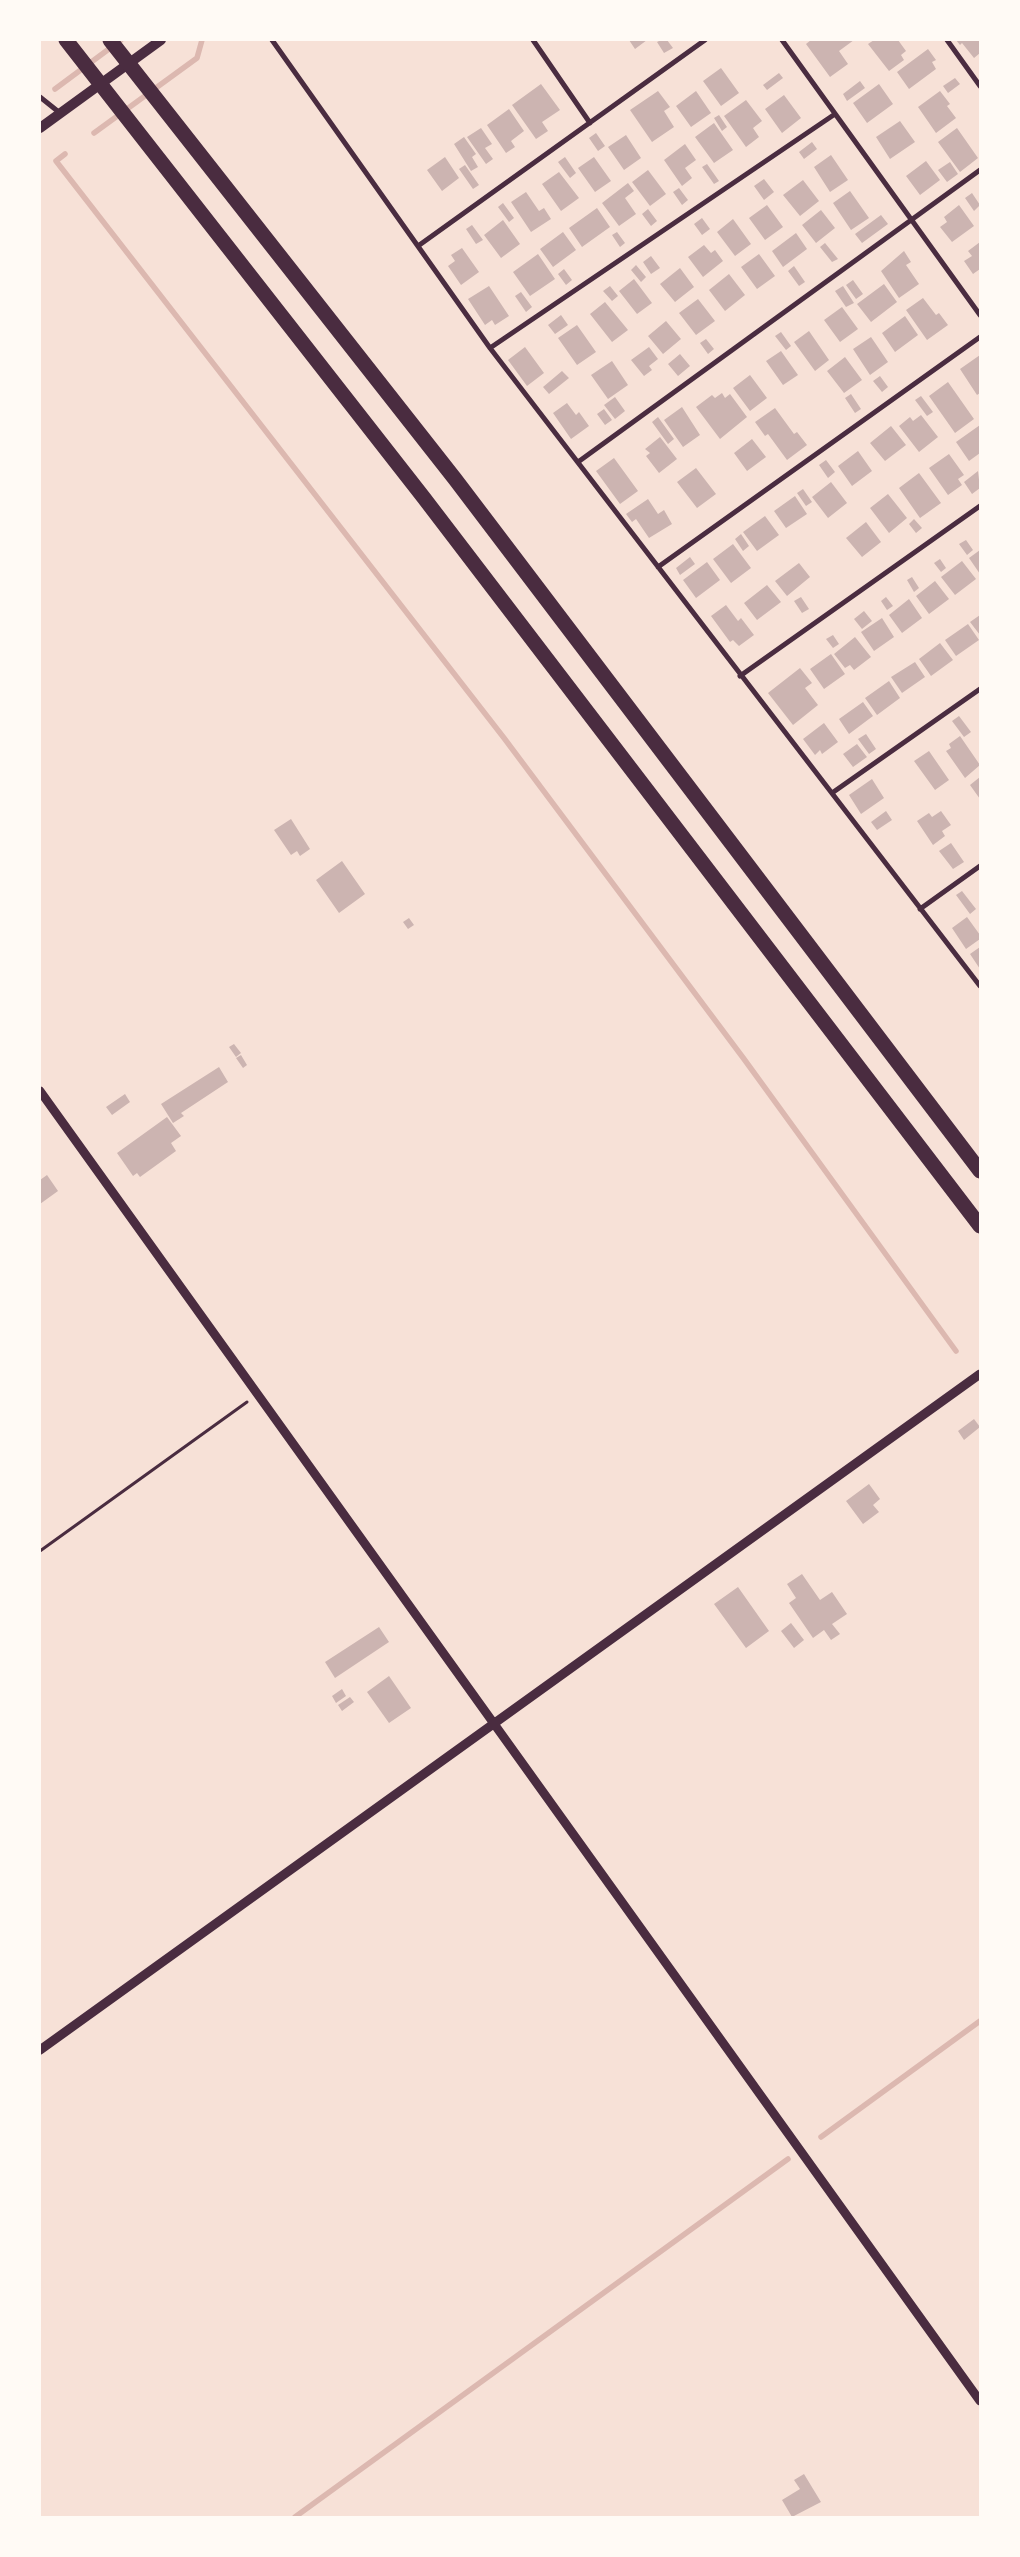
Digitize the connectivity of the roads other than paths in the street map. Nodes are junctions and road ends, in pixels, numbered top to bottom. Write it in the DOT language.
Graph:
graph roads {
  1 [pos="110,40"];
  2 [pos="161,40"];
  3 [pos="272,40"];
  4 [pos="533,40"];
  5 [pos="705,40"];
  6 [pos="782,40"];
  7 [pos="947,40"];
  8 [pos="66,41"];
  9 [pos="980,86"];
  10 [pos="40,97"];
  11 [pos="60,113"];
  12 [pos="835,114"];
  13 [pos="590,122"];
  14 [pos="40,128"];
  15 [pos="980,170"];
  16 [pos="911,220"];
  17 [pos="418,246"];
  18 [pos="980,315"];
  19 [pos="980,337"];
  20 [pos="490,348"];
  21 [pos="578,462"];
  22 [pos="980,506"];
  23 [pos="658,567"];
  24 [pos="740,676"];
  25 [pos="980,689"];
  26 [pos="832,793"];
  27 [pos="980,866"];
  28 [pos="920,909"];
  29 [pos="980,986"];
  30 [pos="40,1092"];
  31 [pos="980,1171"];
  32 [pos="980,1226"];
  33 [pos="980,1374"];
  34 [pos="494,1726"];
  35 [pos="40,2050"];
  36 [pos="980,2401"];
  1 -- 31 [label="highway"];
  2 -- 11 [label="main road"];
  3 -- 17 [label="street"];
  4 -- 13 [label="street"];
  5 -- 13 [label="street"];
  6 -- 12 [label="street"];
  7 -- 9 [label="street"];
  8 -- 32 [label="highway"];
  10 -- 11 [label="street"];
  11 -- 14 [label="main road"];
  12 -- 16 [label="street"];
  12 -- 20 [label="street"];
  13 -- 17 [label="street"];
  15 -- 16 [label="street"];
  16 -- 18 [label="street"];
  16 -- 21 [label="street"];
  17 -- 20 [label="street"];
  19 -- 23 [label="street"];
  20 -- 21 [label="street"];
  21 -- 23 [label="street"];
  22 -- 24 [label="street"];
  23 -- 24 [label="street"];
  24 -- 26 [label="street"];
  25 -- 26 [label="street"];
  26 -- 28 [label="street"];
  27 -- 28 [label="street"];
  28 -- 29 [label="street"];
  30 -- 34 [label="street"];
  33 -- 34 [label="street"];
  34 -- 35 [label="street"];
  34 -- 36 [label="street"];
}
